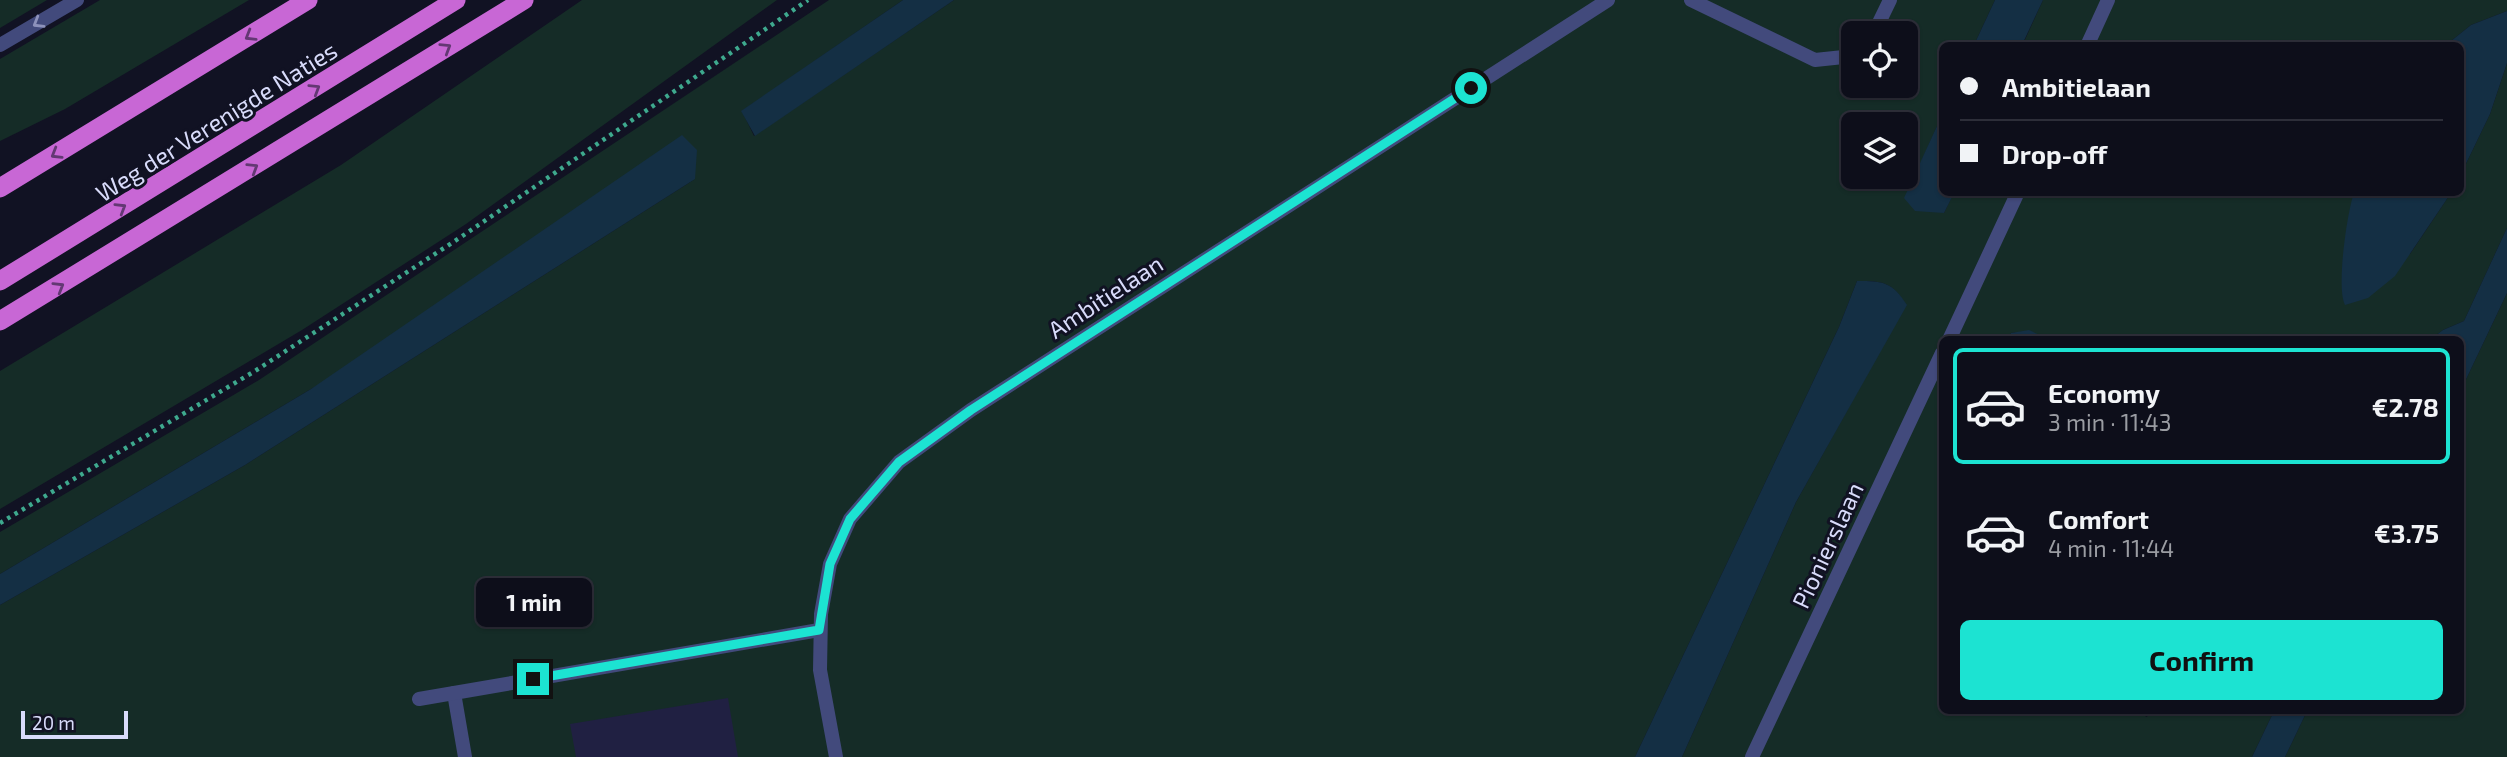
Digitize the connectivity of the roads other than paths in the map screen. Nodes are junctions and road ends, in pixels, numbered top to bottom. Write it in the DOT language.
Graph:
graph roads {
  1 [pos="77,0"];
  2 [pos="308,0"];
  3 [pos="456,0"];
  4 [pos="524,0"];
  5 [pos="1608,0"];
  6 [pos="1691,0"];
  7 [pos="1890,0"];
  8 [pos="2108,0"];
  9 [pos="1880,21"];
  10 [pos="2089,42"];
  11 [pos="0,46"];
  12 [pos="1841,57"];
  13 [pos="0,188"];
  14 [pos="2016,196"];
  15 [pos="0,281"];
  16 [pos="0,321"];
  17 [pos="1951,336"];
  18 [pos="1939,359"];
  19 [pos="819,630"];
  20 [pos="454,693"];
  21 [pos="419,699"];
  22 [pos="464,757"];
  23 [pos="836,757"];
  24 [pos="1752,757"];
  1 -- 11 [label="street, one-way"];
  2 -- 13 [label="highway, one-way"];
  15 -- 3 [label="highway, Weg der Verenigde Naties, one-way"];
  16 -- 4 [label="highway, one-way"];
  5 -- 19 [label="street, Ambitielaan"];
  6 -- 12 [label="street"];
  7 -- 9 [label="street"];
  8 -- 10 [label="street"];
  14 -- 17 [label="street"];
  18 -- 24 [label="street, Pionierslaan"];
  19 -- 20 [label="street"];
  19 -- 23 [label="street, Ambitielaan"];
  20 -- 21 [label="street"];
  20 -- 22 [label="street"];
}
